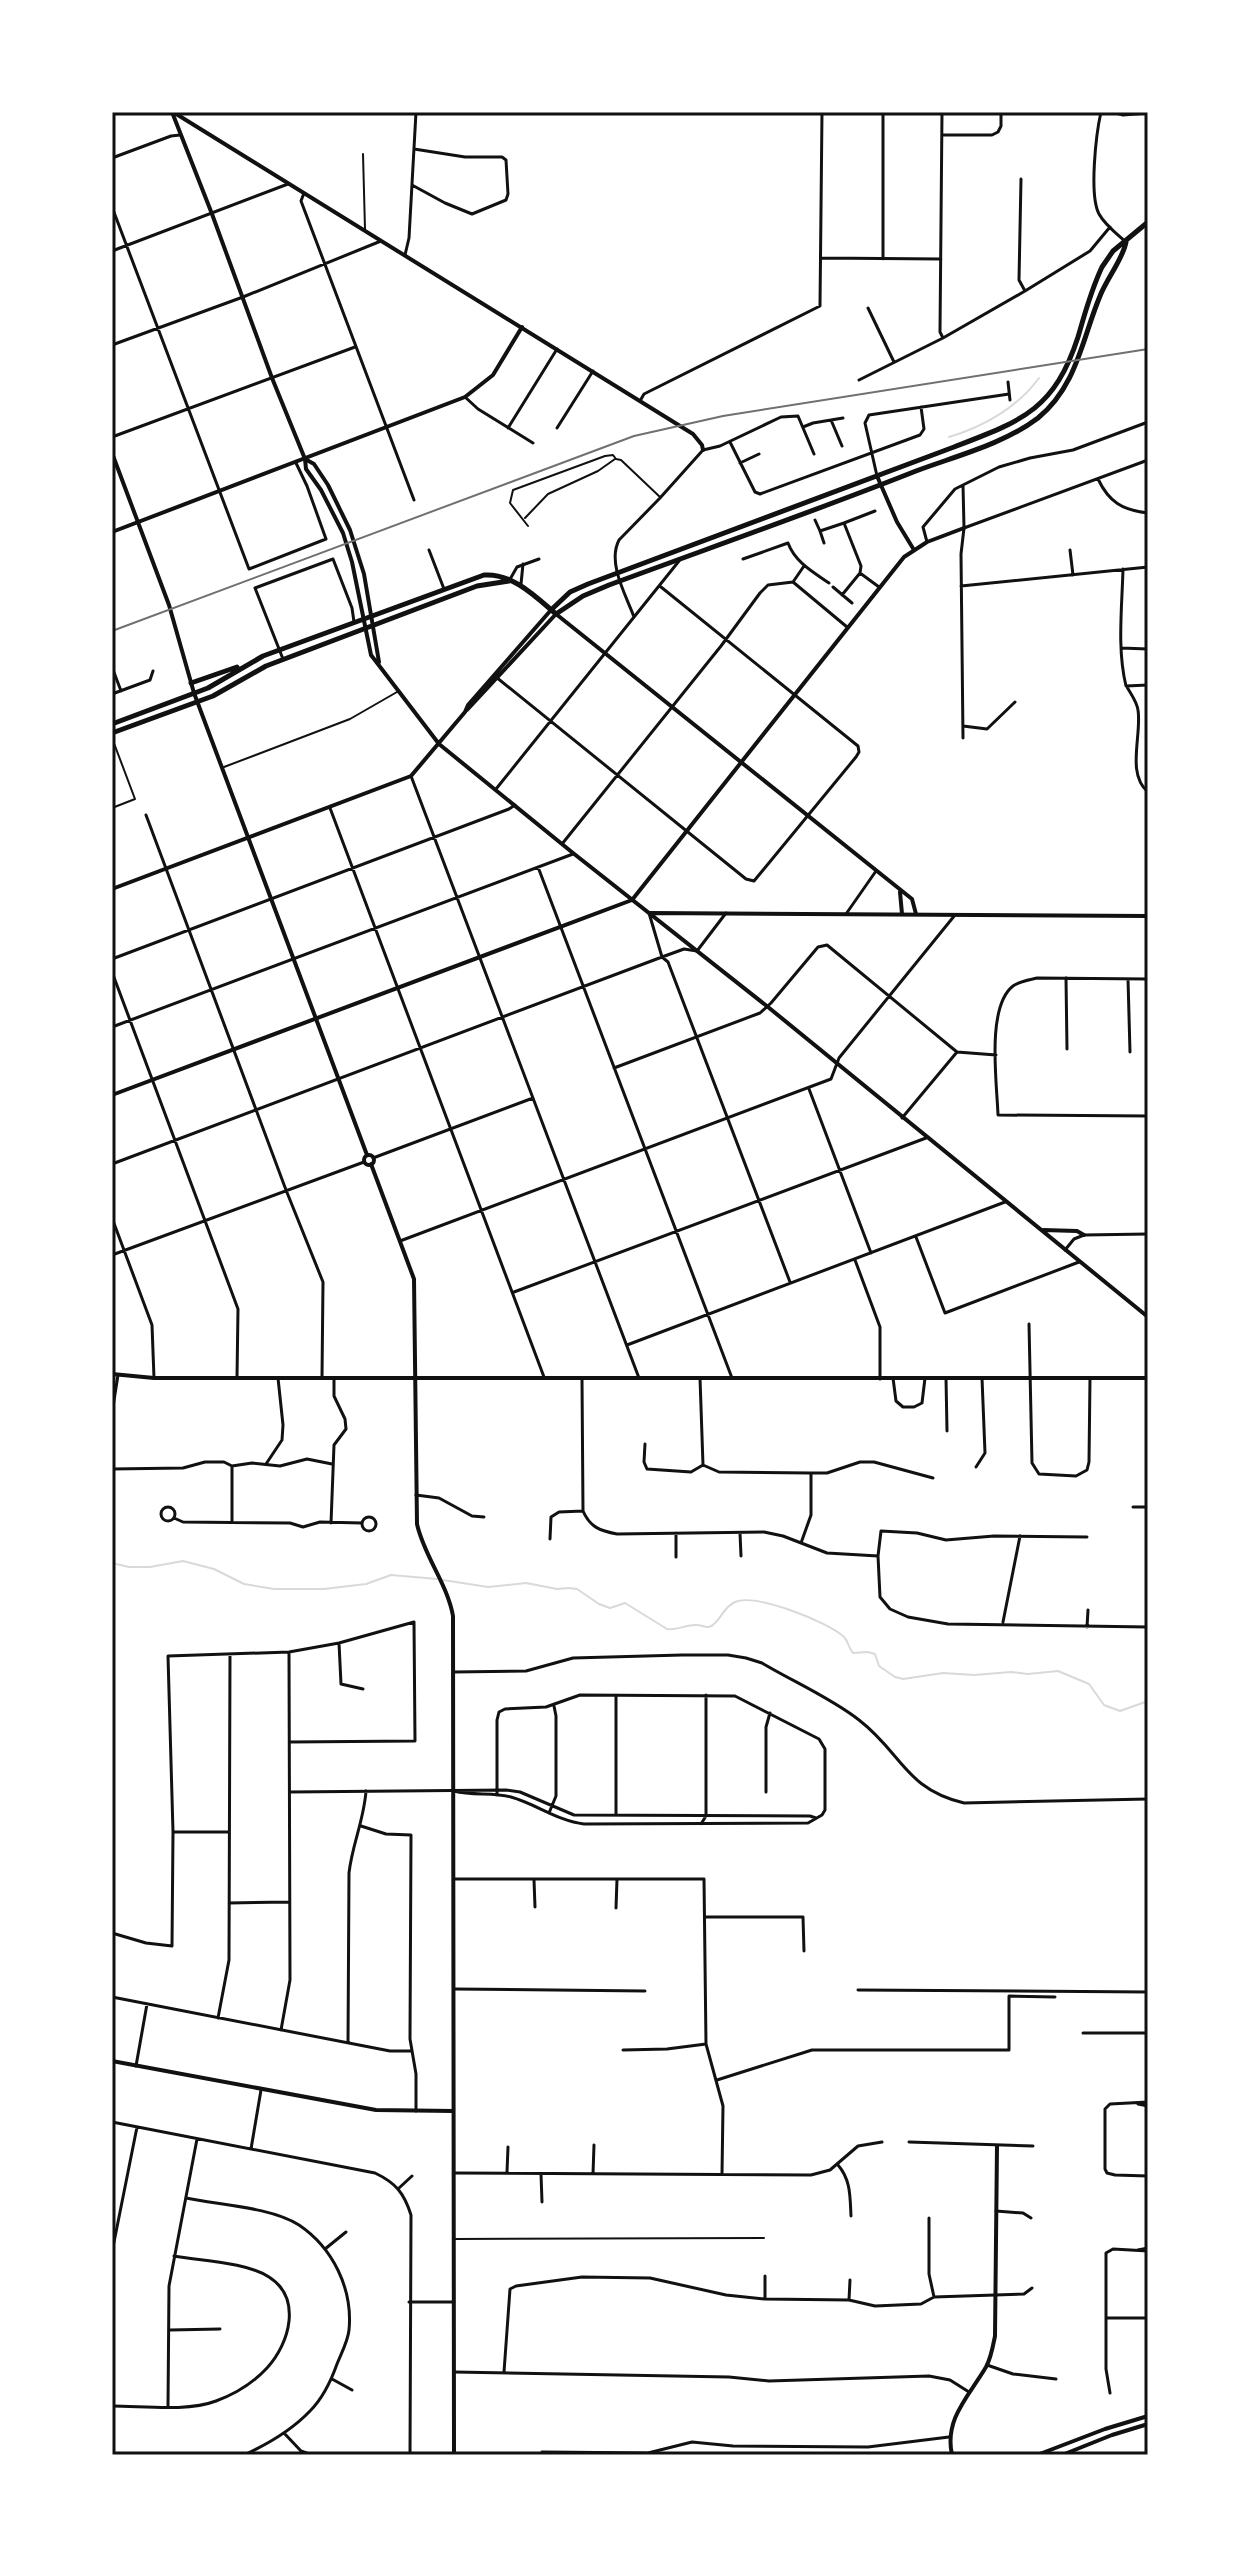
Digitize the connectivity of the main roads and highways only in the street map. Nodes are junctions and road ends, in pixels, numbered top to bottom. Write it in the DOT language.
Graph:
graph roads {
  1 [pos="1148,222"];
  2 [pos="1126,242"];
  3 [pos="509,581"];
  4 [pos="554,612"];
  5 [pos="249,662"];
  6 [pos="191,683"];
  7 [pos="112,724"];
  8 [pos="112,736"];
  1 -- 2 [label="main road"];
  2 -- 4 [label="main road"];
  2 -- 4 [label="main road"];
  3 -- 4 [label="main road"];
  3 -- 5 [label="main road"];
  3 -- 8 [label="main road"];
  5 -- 6 [label="main road"];
  5 -- 7 [label="main road"];
}
